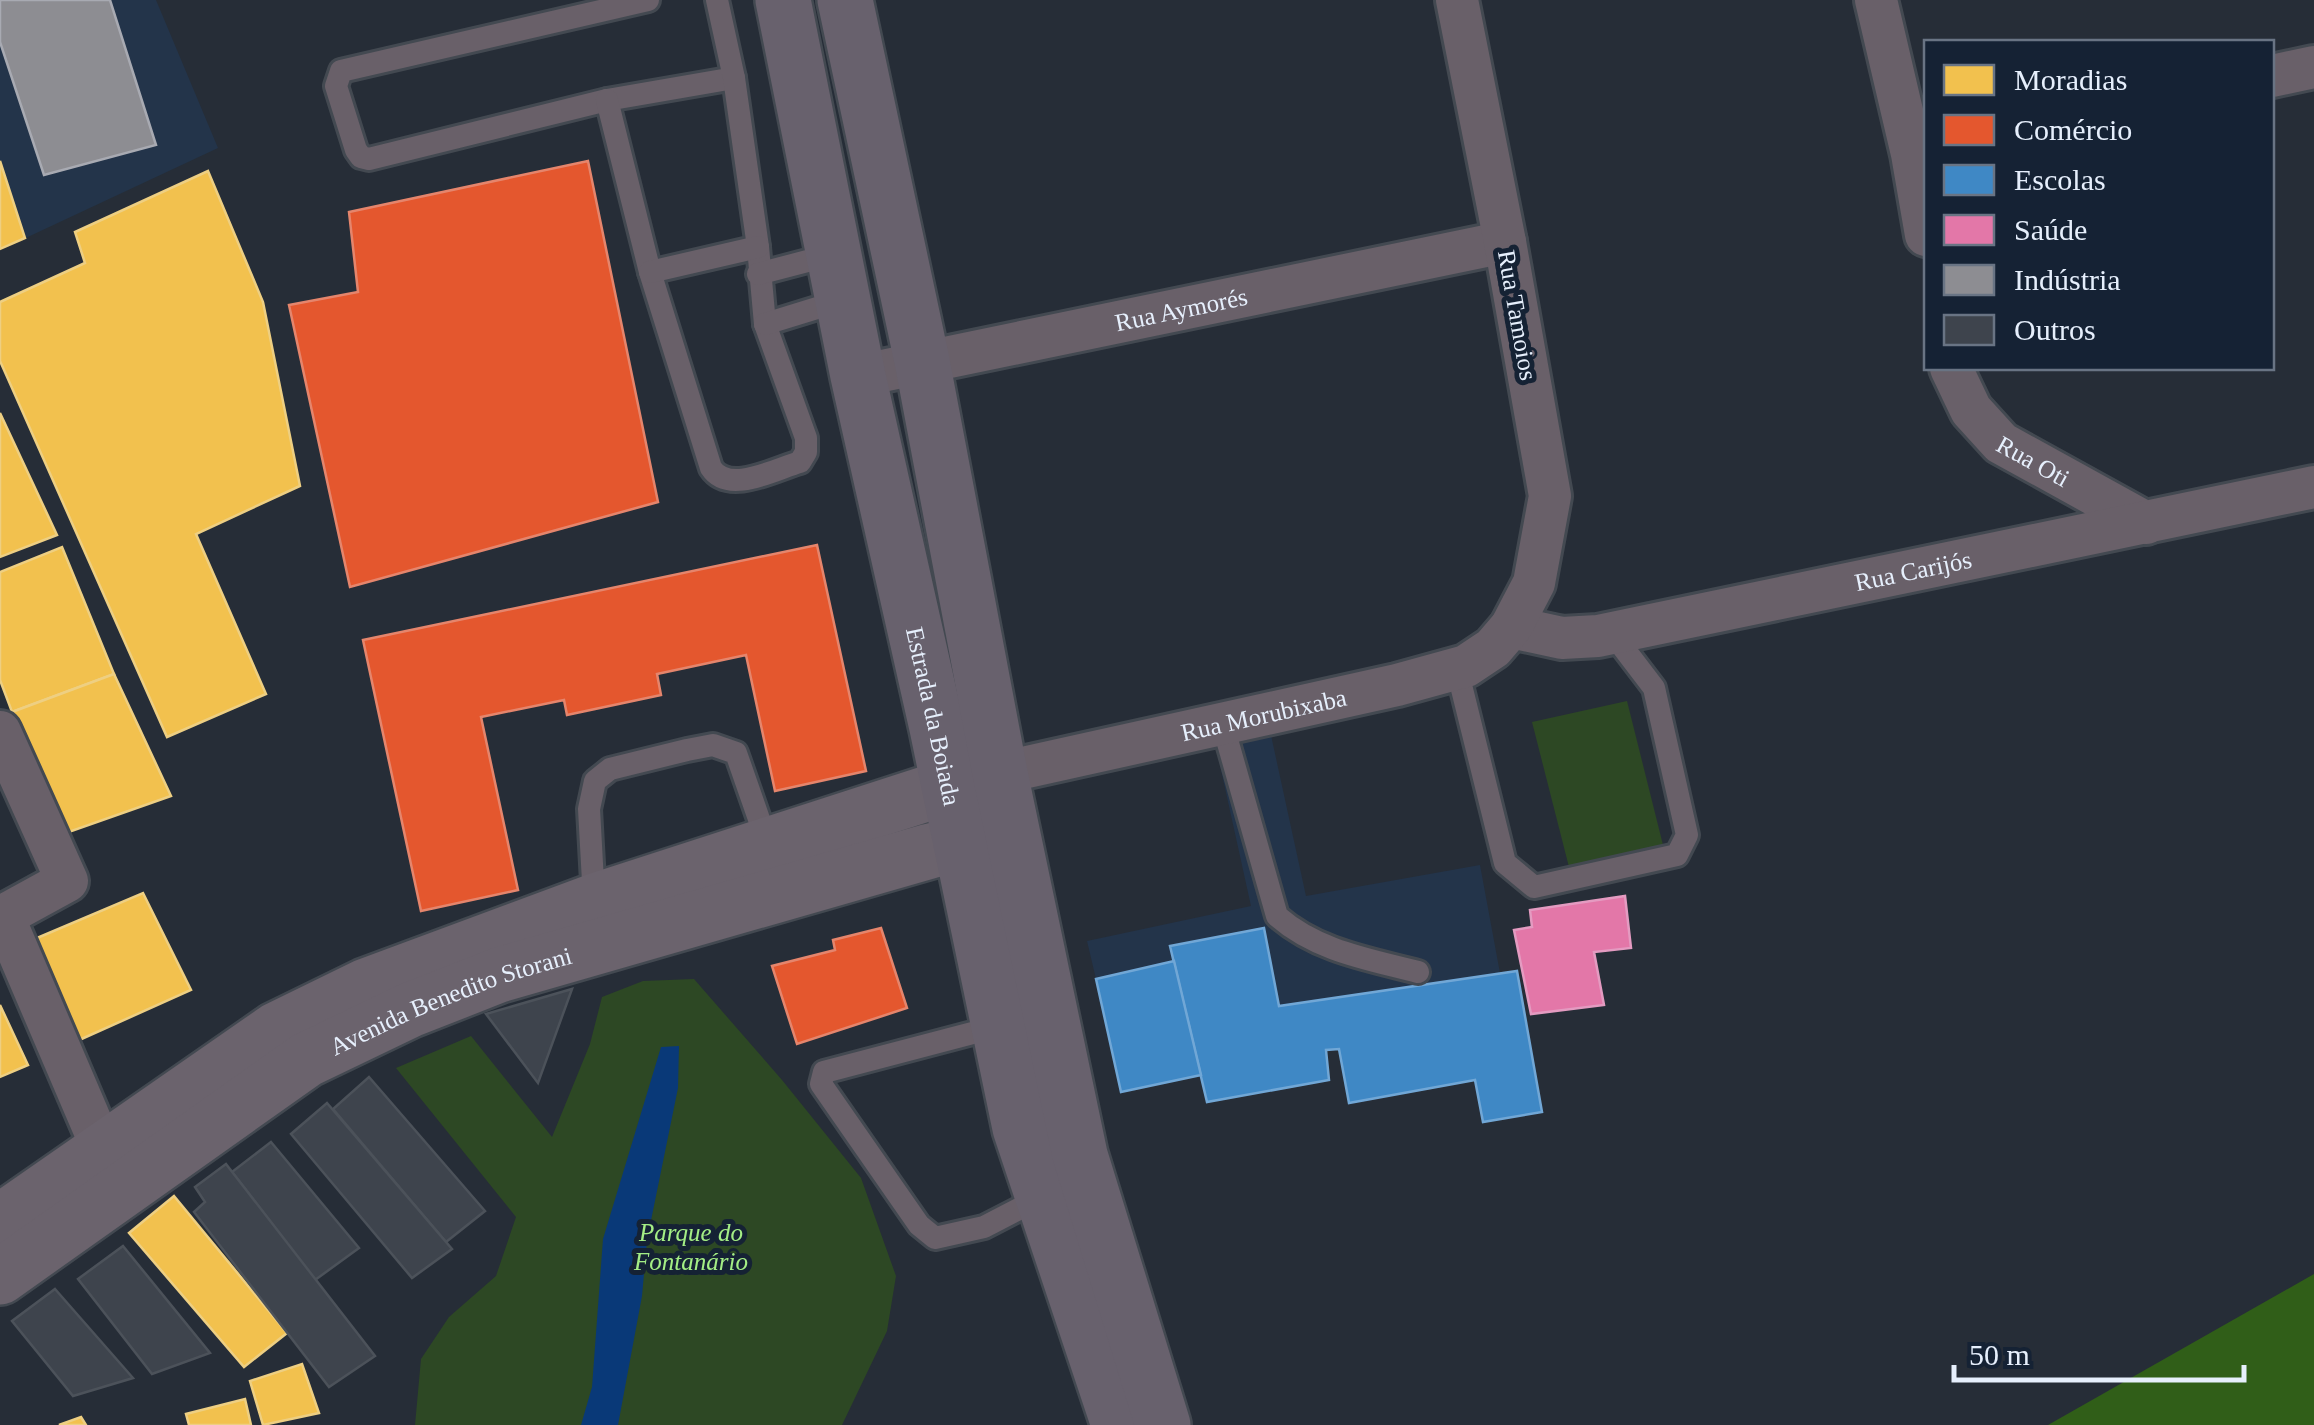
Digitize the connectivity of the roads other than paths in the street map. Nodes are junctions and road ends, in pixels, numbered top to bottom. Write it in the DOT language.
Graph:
graph roads {
  1 [pos="648,0"];
  2 [pos="717,0"];
  3 [pos="783,0"];
  4 [pos="846,0"];
  5 [pos="1457,0"];
  6 [pos="1876,0"];
  7 [pos="2314,67"];
  8 [pos="2274,76"];
  9 [pos="734,78"];
  10 [pos="607,100"];
  11 [pos="1919,153"];
  12 [pos="1924,212"];
  13 [pos="1506,242"];
  14 [pos="758,247"];
  15 [pos="650,272"];
  16 [pos="758,274"];
  17 [pos="838,277"];
  18 [pos="765,324"];
  19 [pos="922,361"];
  20 [pos="1952,370"];
  21 [pos="858,376"];
  22 [pos="2314,487"];
  23 [pos="2146,523"];
  24 [pos="1511,627"];
  25 [pos="1612,633"];
  26 [pos="1457,669"];
  27 [pos="1222,722"];
  28 [pos="0,732"];
  29 [pos="1000,774"];
  30 [pos="947,787"];
  31 [pos="1012,832"];
  32 [pos="768,845"];
  33 [pos="960,846"];
  34 [pos="594,901"];
  35 [pos="1418,972"];
  36 [pos="999,1026"];
  37 [pos="103,1150"];
  38 [pos="1043,1197"];
  39 [pos="0,1222"];
  40 [pos="0,1278"];
  41 [pos="1119,1425"];
  42 [pos="1163,1425"];
  1 -- 10 [label="lane"];
  2 -- 9 [label="lane"];
  3 -- 17 [label="main road, Estrada da Boiada"];
  4 -- 19 [label="main road"];
  5 -- 13 [label="street, Rua Tamoios"];
  6 -- 11 [label="street"];
  7 -- 8 [label="street"];
  9 -- 10 [label="lane"];
  9 -- 14 [label="lane"];
  10 -- 15 [label="lane"];
  11 -- 12 [label="street"];
  13 -- 19 [label="street, Rua Aymorés"];
  13 -- 24 [label="street, Rua Tamoios"];
  14 -- 15 [label="lane"];
  14 -- 16 [label="lane"];
  15 -- 18 [label="lane"];
  16 -- 17 [label="lane"];
  16 -- 18 [label="lane"];
  17 -- 18 [label="lane"];
  17 -- 21 [label="main road, Estrada da Boiada"];
  19 -- 21 [label="street, Rua Aymorés"];
  19 -- 29 [label="main road"];
  20 -- 23 [label="street, Rua Oti"];
  21 -- 30 [label="main road, Estrada da Boiada"];
  22 -- 23 [label="street, Rua Carijós"];
  23 -- 25 [label="street, Rua Carijós"];
  24 -- 25 [label="street, Rua Carijós"];
  24 -- 26 [label="street, Rua Morubixaba"];
  25 -- 26 [label="lane"];
  26 -- 27 [label="street, Rua Morubixaba"];
  27 -- 29 [label="street, Rua Morubixaba"];
  27 -- 35 [label="lane"];
  28 -- 37 [label="street"];
  29 -- 30 [label="main road, Avenida Benedito Storani"];
  29 -- 31 [label="main road"];
  30 -- 32 [label="main road, Avenida Benedito Storani"];
  30 -- 33 [label="main road, Estrada da Boiada"];
  31 -- 33 [label="main road, Avenida Benedito Storani"];
  31 -- 42 [label="main road"];
  32 -- 34 [label="main road, Avenida Benedito Storani"];
  32 -- 34 [label="lane"];
  33 -- 36 [label="main road, Estrada da Boiada"];
  33 -- 40 [label="main road, Avenida Benedito Storani"];
  34 -- 37 [label="main road, Avenida Benedito Storani"];
  36 -- 38 [label="main road, Estrada da Boiada"];
  36 -- 38 [label="lane"];
  37 -- 39 [label="main road, Avenida Benedito Storani"];
  38 -- 41 [label="main road, Estrada da Boiada"];
}
